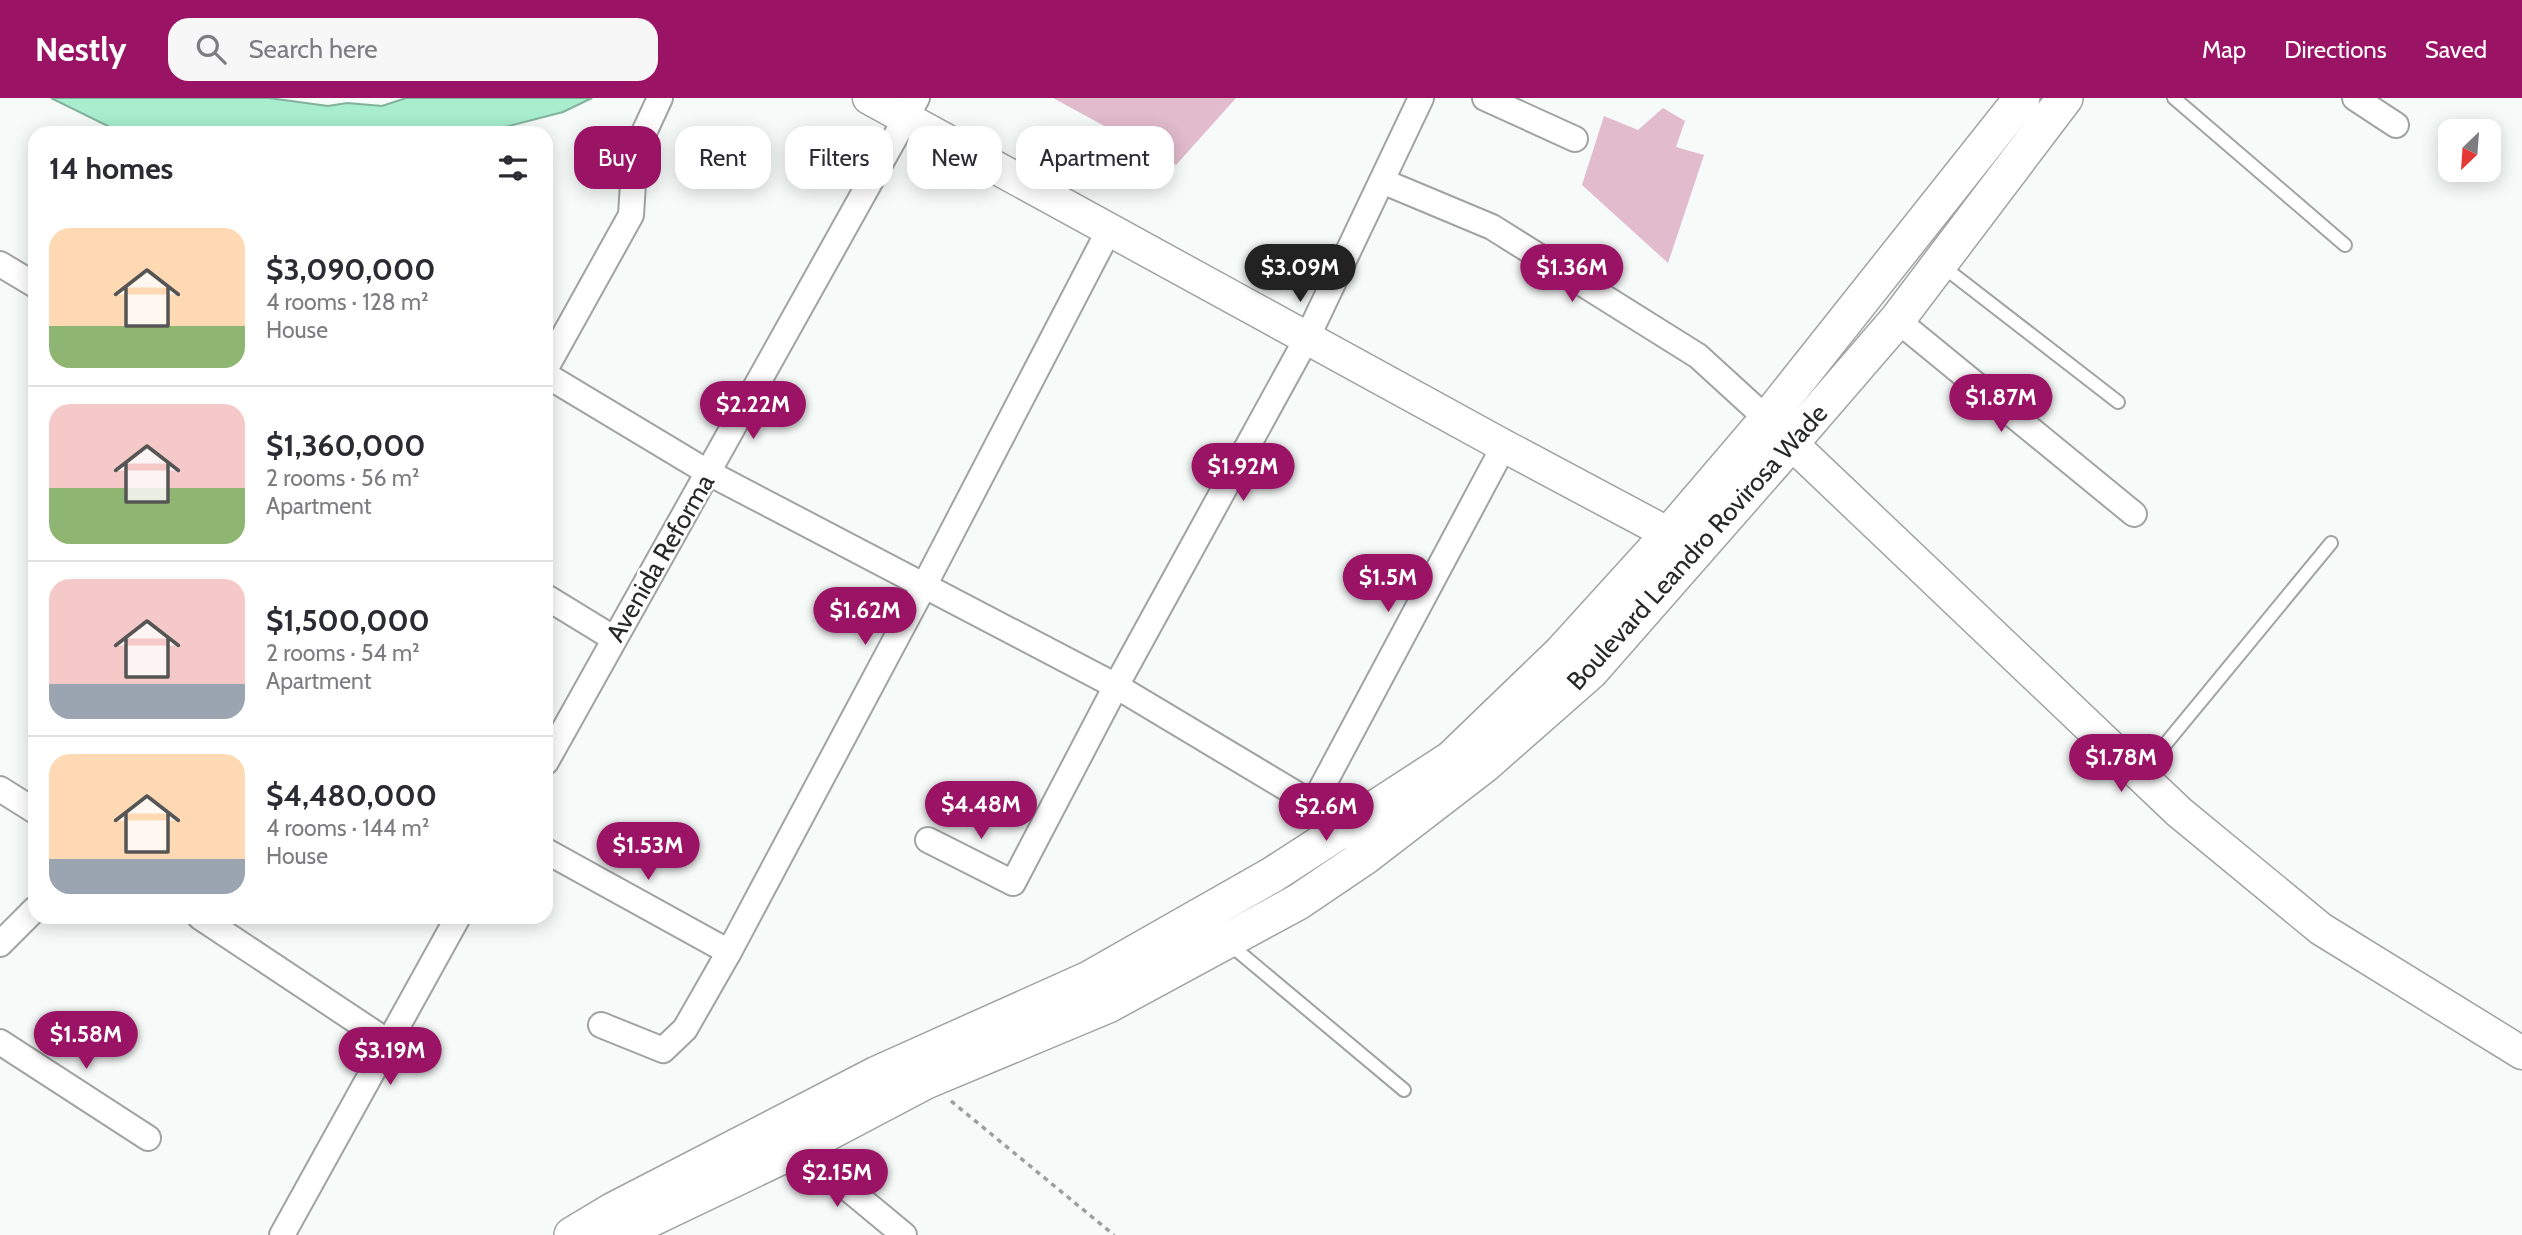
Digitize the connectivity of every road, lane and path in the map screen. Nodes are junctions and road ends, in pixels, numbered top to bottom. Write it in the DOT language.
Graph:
graph roads {
  1 [pos="660,98"];
  2 [pos="869,98"];
  3 [pos="1421,98"];
  4 [pos="1485,98"];
  5 [pos="2022,98"];
  6 [pos="2174,98"];
  7 [pos="2355,98"];
  8 [pos="2055,102"];
  9 [pos="911,108"];
  10 [pos="2396,125"];
  11 [pos="1575,139"];
  12 [pos="1382,181"];
  13 [pos="1109,230"];
  14 [pos="2346,245"];
  15 [pos="0,264"];
  16 [pos="1941,265"];
  17 [pos="28,281"];
  18 [pos="1898,320"];
  19 [pos="1307,338"];
  20 [pos="553,355"];
  21 [pos="553,379"];
  22 [pos="2118,402"];
  23 [pos="1768,418"];
  24 [pos="1791,443"];
  25 [pos="1504,446"];
  26 [pos="709,473"];
  27 [pos="2134,514"];
  28 [pos="2331,543"];
  29 [pos="1681,544"];
  30 [pos="924,586"];
  31 [pos="553,601"];
  32 [pos="613,638"];
  33 [pos="1116,686"];
  34 [pos="553,749"];
  35 [pos="2140,775"];
  36 [pos="0,789"];
  37 [pos="1313,804"];
  38 [pos="28,806"];
  39 [pos="928,840"];
  40 [pos="1355,842"];
  41 [pos="553,855"];
  42 [pos="28,916"];
  43 [pos="211,924"];
  44 [pos="454,924"];
  45 [pos="1226,941"];
  46 [pos="0,944"];
  47 [pos="729,952"];
  48 [pos="1099,992"];
  49 [pos="601,1025"];
  50 [pos="0,1042"];
  51 [pos="388,1042"];
  52 [pos="2522,1053"];
  53 [pos="926,1081"];
  54 [pos="1404,1090"];
  55 [pos="148,1138"];
  56 [pos="799,1148"];
  57 [pos="578,1234"];
  58 [pos="282,1235"];
  59 [pos="617,1235"];
  60 [pos="904,1235"];
  61 [pos="1114,1235"];
  1 -- 20 [label="street"];
  2 -- 9 [label="street"];
  3 -- 12 [label="street"];
  4 -- 11 [label="street"];
  5 -- 23 [label="main road, Boulevard Leandro Rovirosa Wade"];
  6 -- 14 [label="lane"];
  7 -- 10 [label="street"];
  8 -- 16 [label="main road, Boulevard Leandro Rovirosa Wade"];
  9 -- 13 [label="street"];
  9 -- 26 [label="street, Avenida Reforma"];
  12 -- 19 [label="street"];
  12 -- 23 [label="street"];
  13 -- 19 [label="street"];
  13 -- 30 [label="street"];
  15 -- 17 [label="street"];
  16 -- 18 [label="main road, Boulevard Leandro Rovirosa Wade"];
  16 -- 22 [label="lane"];
  18 -- 24 [label="main road, Boulevard Leandro Rovirosa Wade"];
  18 -- 27 [label="street"];
  19 -- 25 [label="street"];
  19 -- 33 [label="street"];
  21 -- 26 [label="street"];
  23 -- 24 [label="street"];
  23 -- 29 [label="main road, Boulevard Leandro Rovirosa Wade"];
  24 -- 29 [label="main road, Boulevard Leandro Rovirosa Wade"];
  24 -- 35 [label="street"];
  25 -- 29 [label="street"];
  25 -- 37 [label="street"];
  26 -- 30 [label="street"];
  26 -- 32 [label="street, Avenida Reforma"];
  28 -- 35 [label="lane"];
  29 -- 40 [label="main road, Boulevard Leandro Rovirosa Wade"];
  30 -- 33 [label="street"];
  30 -- 47 [label="street"];
  31 -- 32 [label="street"];
  32 -- 34 [label="street, Avenida Reforma"];
  33 -- 37 [label="street"];
  33 -- 39 [label="street"];
  35 -- 52 [label="street"];
  36 -- 38 [label="street"];
  37 -- 40 [label="street"];
  40 -- 45 [label="main road, Boulevard Leandro Rovirosa Wade"];
  40 -- 48 [label="main road, Boulevard Leandro Rovirosa Wade"];
  41 -- 47 [label="street"];
  42 -- 46 [label="street"];
  43 -- 51 [label="street"];
  44 -- 51 [label="street"];
  45 -- 48 [label="main road, Boulevard Leandro Rovirosa Wade"];
  45 -- 54 [label="lane"];
  47 -- 49 [label="street"];
  48 -- 53 [label="main road, Boulevard Leandro Rovirosa Wade"];
  48 -- 57 [label="main road, Boulevard Leandro Rovirosa Wade"];
  50 -- 55 [label="street"];
  51 -- 58 [label="street"];
  53 -- 56 [label="main road, Boulevard Leandro Rovirosa Wade"];
  53 -- 61 [label="path"];
  56 -- 59 [label="main road, Boulevard Leandro Rovirosa Wade"];
  56 -- 60 [label="street"];
}
